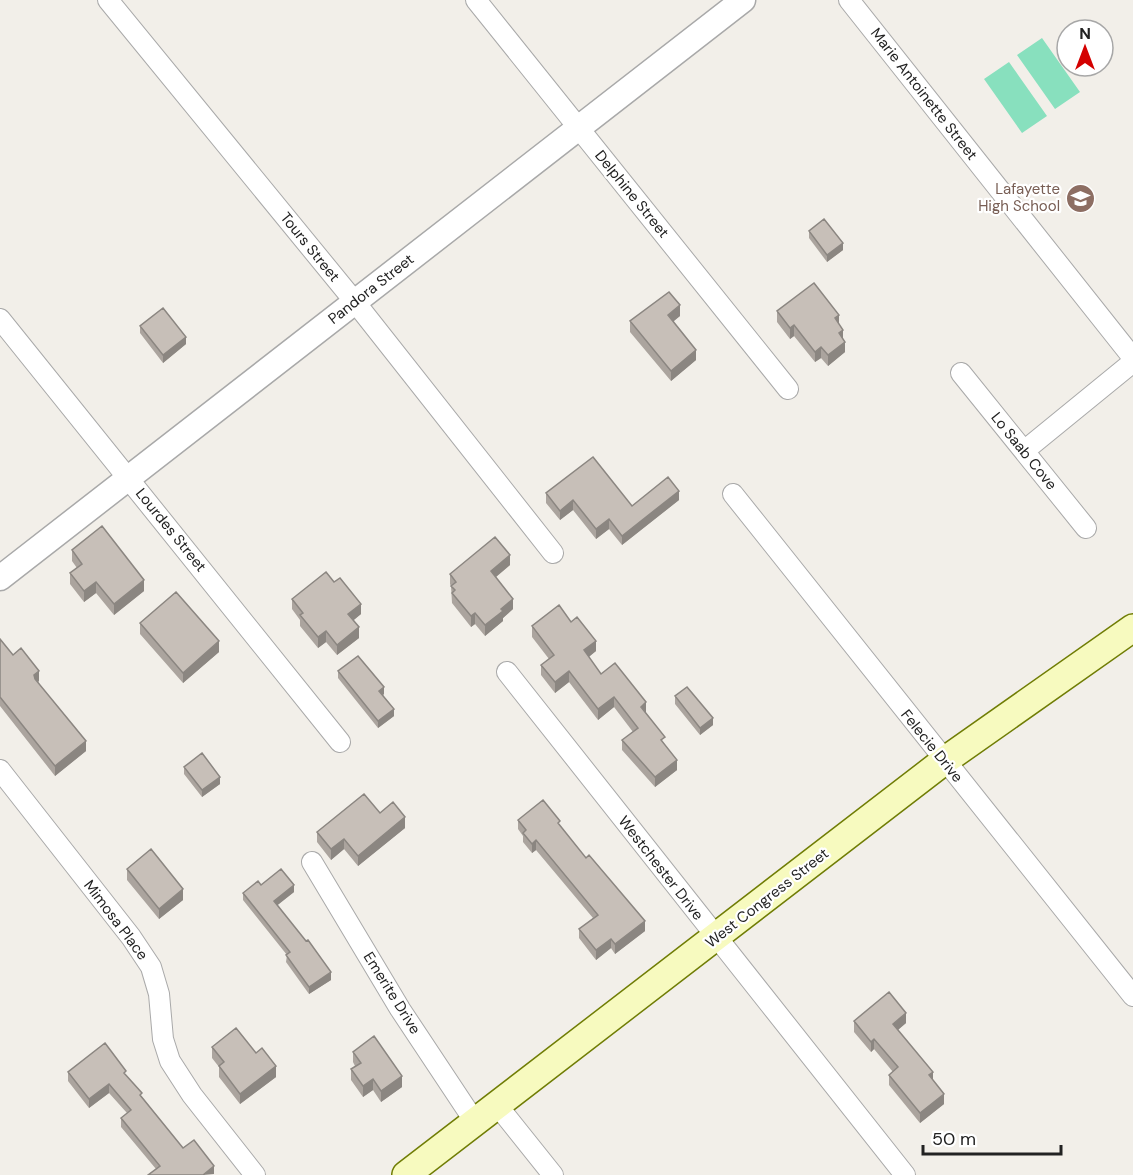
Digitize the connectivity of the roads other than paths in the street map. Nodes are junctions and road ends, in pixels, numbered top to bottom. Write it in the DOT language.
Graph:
graph roads {
  1 [pos="108,0"];
  2 [pos="476,0"];
  3 [pos="743,0"];
  4 [pos="849,0"];
  5 [pos="579,128"];
  6 [pos="355,302"];
  7 [pos="0,319"];
  8 [pos="1133,360"];
  9 [pos="961,373"];
  10 [pos="788,389"];
  11 [pos="1024,451"];
  12 [pos="128,478"];
  13 [pos="733,494"];
  14 [pos="1086,528"];
  15 [pos="553,554"];
  16 [pos="0,578"];
  17 [pos="1133,628"];
  18 [pos="507,672"];
  19 [pos="340,742"];
  20 [pos="944,760"];
  21 [pos="0,770"];
  22 [pos="312,861"];
  23 [pos="716,938"];
  24 [pos="1133,996"];
  25 [pos="497,1105"];
  26 [pos="475,1122"];
  27 [pos="255,1175"];
  28 [pos="406,1175"];
  29 [pos="553,1175"];
  30 [pos="904,1175"];
  1 -- 6 [label="street, Tours Street"];
  2 -- 5 [label="street, Delphine Street"];
  3 -- 5 [label="street, Pandora Street"];
  4 -- 8 [label="street, Marie Antoinette Street"];
  5 -- 6 [label="street, Pandora Street"];
  5 -- 10 [label="street, Delphine Street"];
  6 -- 12 [label="street, Pandora Street"];
  6 -- 15 [label="street, Tours Street"];
  7 -- 12 [label="street, Lourdes Street"];
  8 -- 11 [label="street"];
  9 -- 11 [label="street, Lo Saab Cove"];
  11 -- 14 [label="street, Lo Saab Cove"];
  12 -- 16 [label="street, Pandora Street"];
  12 -- 19 [label="street, Lourdes Street"];
  13 -- 20 [label="street, Felecie Drive"];
  17 -- 20 [label="main road, West Congress Street"];
  18 -- 23 [label="street, Westchester Drive"];
  20 -- 23 [label="main road, West Congress Street"];
  20 -- 24 [label="street, Felecie Drive"];
  21 -- 27 [label="street, Mimosa Place"];
  22 -- 26 [label="street, Emerite Drive"];
  23 -- 25 [label="main road, West Congress Street"];
  23 -- 30 [label="street, Westchester Drive"];
  25 -- 26 [label="main road, West Congress Street"];
  25 -- 29 [label="street"];
  26 -- 28 [label="main road, West Congress Street"];
}
